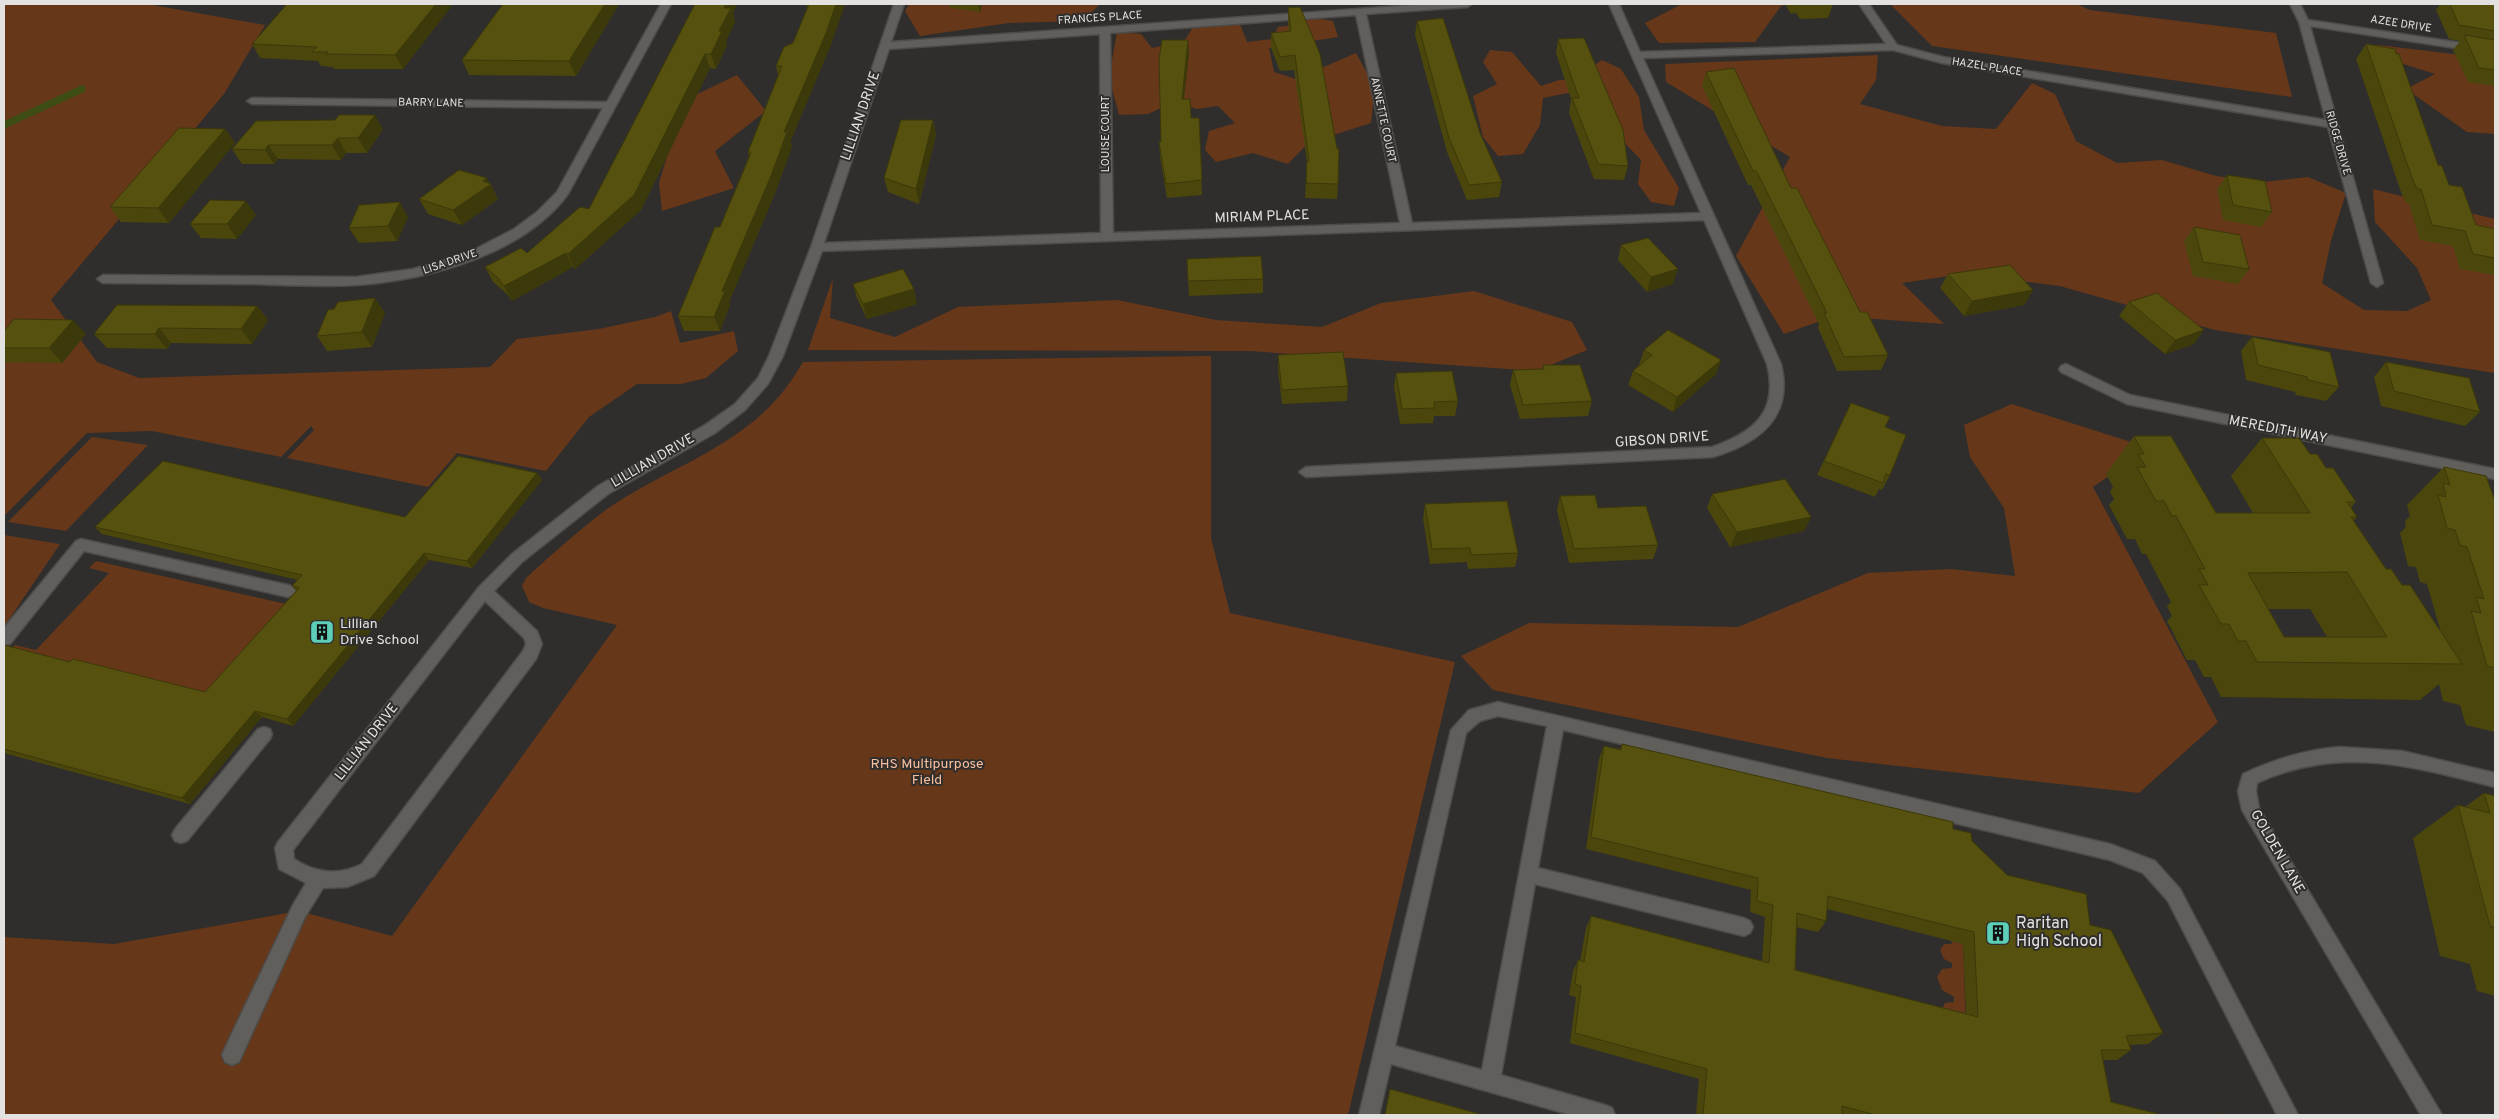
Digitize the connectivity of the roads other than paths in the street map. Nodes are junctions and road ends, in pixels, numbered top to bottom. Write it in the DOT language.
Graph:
graph roads {
  1 [pos="666,4"];
  2 [pos="899,4"];
  3 [pos="1467,4"];
  4 [pos="1614,4"];
  5 [pos="1864,4"];
  6 [pos="2295,4"];
  7 [pos="1360,12"];
  8 [pos="2304,22"];
  9 [pos="1106,30"];
  10 [pos="885,46"];
  11 [pos="1893,47"];
  12 [pos="2495,51"];
  13 [pos="1638,55"];
  14 [pos="252,101"];
  15 [pos="611,105"];
  16 [pos="2334,125"];
  17 [pos="1708,216"];
  18 [pos="1407,227"];
  19 [pos="1107,238"];
  20 [pos="817,247"];
  21 [pos="103,279"];
  22 [pos="2377,283"];
  23 [pos="2066,369"];
  24 [pos="1306,472"];
  25 [pos="2495,474"];
  26 [pos="288,590"];
  27 [pos="484,591"];
  28 [pos="4,639"];
  29 [pos="1556,721"];
  30 [pos="264,734"];
  31 [pos="2495,780"];
  32 [pos="180,835"];
  33 [pos="1528,874"];
  34 [pos="318,879"];
  35 [pos="1744,928"];
  36 [pos="1384,1052"];
  37 [pos="232,1055"];
  38 [pos="1490,1082"];
  39 [pos="1369,1115"];
  40 [pos="1605,1115"];
  41 [pos="2288,1115"];
  42 [pos="2432,1115"];
  1 -- 15 [label="street, LISA DRIVE"];
  2 -- 10 [label="street, LILLIAN DRIVE"];
  3 -- 7 [label="street, FRANCES PLACE"];
  4 -- 13 [label="street, GIBSON DRIVE"];
  5 -- 11 [label="street"];
  6 -- 8 [label="street, RIDGE DRIVE"];
  7 -- 9 [label="street, FRANCES PLACE"];
  7 -- 18 [label="street, ANNETTE COURT"];
  8 -- 12 [label="street, AZEE DRIVE"];
  8 -- 16 [label="street, RIDGE DRIVE"];
  9 -- 10 [label="street, FRANCES PLACE"];
  9 -- 19 [label="street, LOUISE COURT"];
  10 -- 20 [label="street, LILLIAN DRIVE"];
  11 -- 13 [label="street, HAZEL PLACE"];
  11 -- 16 [label="street, HAZEL PLACE"];
  13 -- 17 [label="street, GIBSON DRIVE"];
  14 -- 15 [label="street, BARRY LANE"];
  15 -- 21 [label="street, LISA DRIVE"];
  16 -- 22 [label="street, RIDGE DRIVE"];
  17 -- 18 [label="street, MIRIAM PLACE"];
  17 -- 24 [label="street, GIBSON DRIVE"];
  18 -- 19 [label="street, MIRIAM PLACE"];
  19 -- 20 [label="street, MIRIAM PLACE"];
  20 -- 27 [label="street, LILLIAN DRIVE"];
  23 -- 25 [label="street, MEREDITH WAY"];
  26 -- 28 [label="street"];
  27 -- 34 [label="street, LILLIAN DRIVE"];
  27 -- 34 [label="street"];
  29 -- 33 [label="street"];
  29 -- 36 [label="street"];
  29 -- 41 [label="street"];
  30 -- 32 [label="street"];
  31 -- 42 [label="street, GOLDEN LANE"];
  33 -- 35 [label="street"];
  33 -- 38 [label="street"];
  34 -- 37 [label="street"];
  36 -- 38 [label="street"];
  36 -- 39 [label="street"];
  38 -- 40 [label="street"];
}
